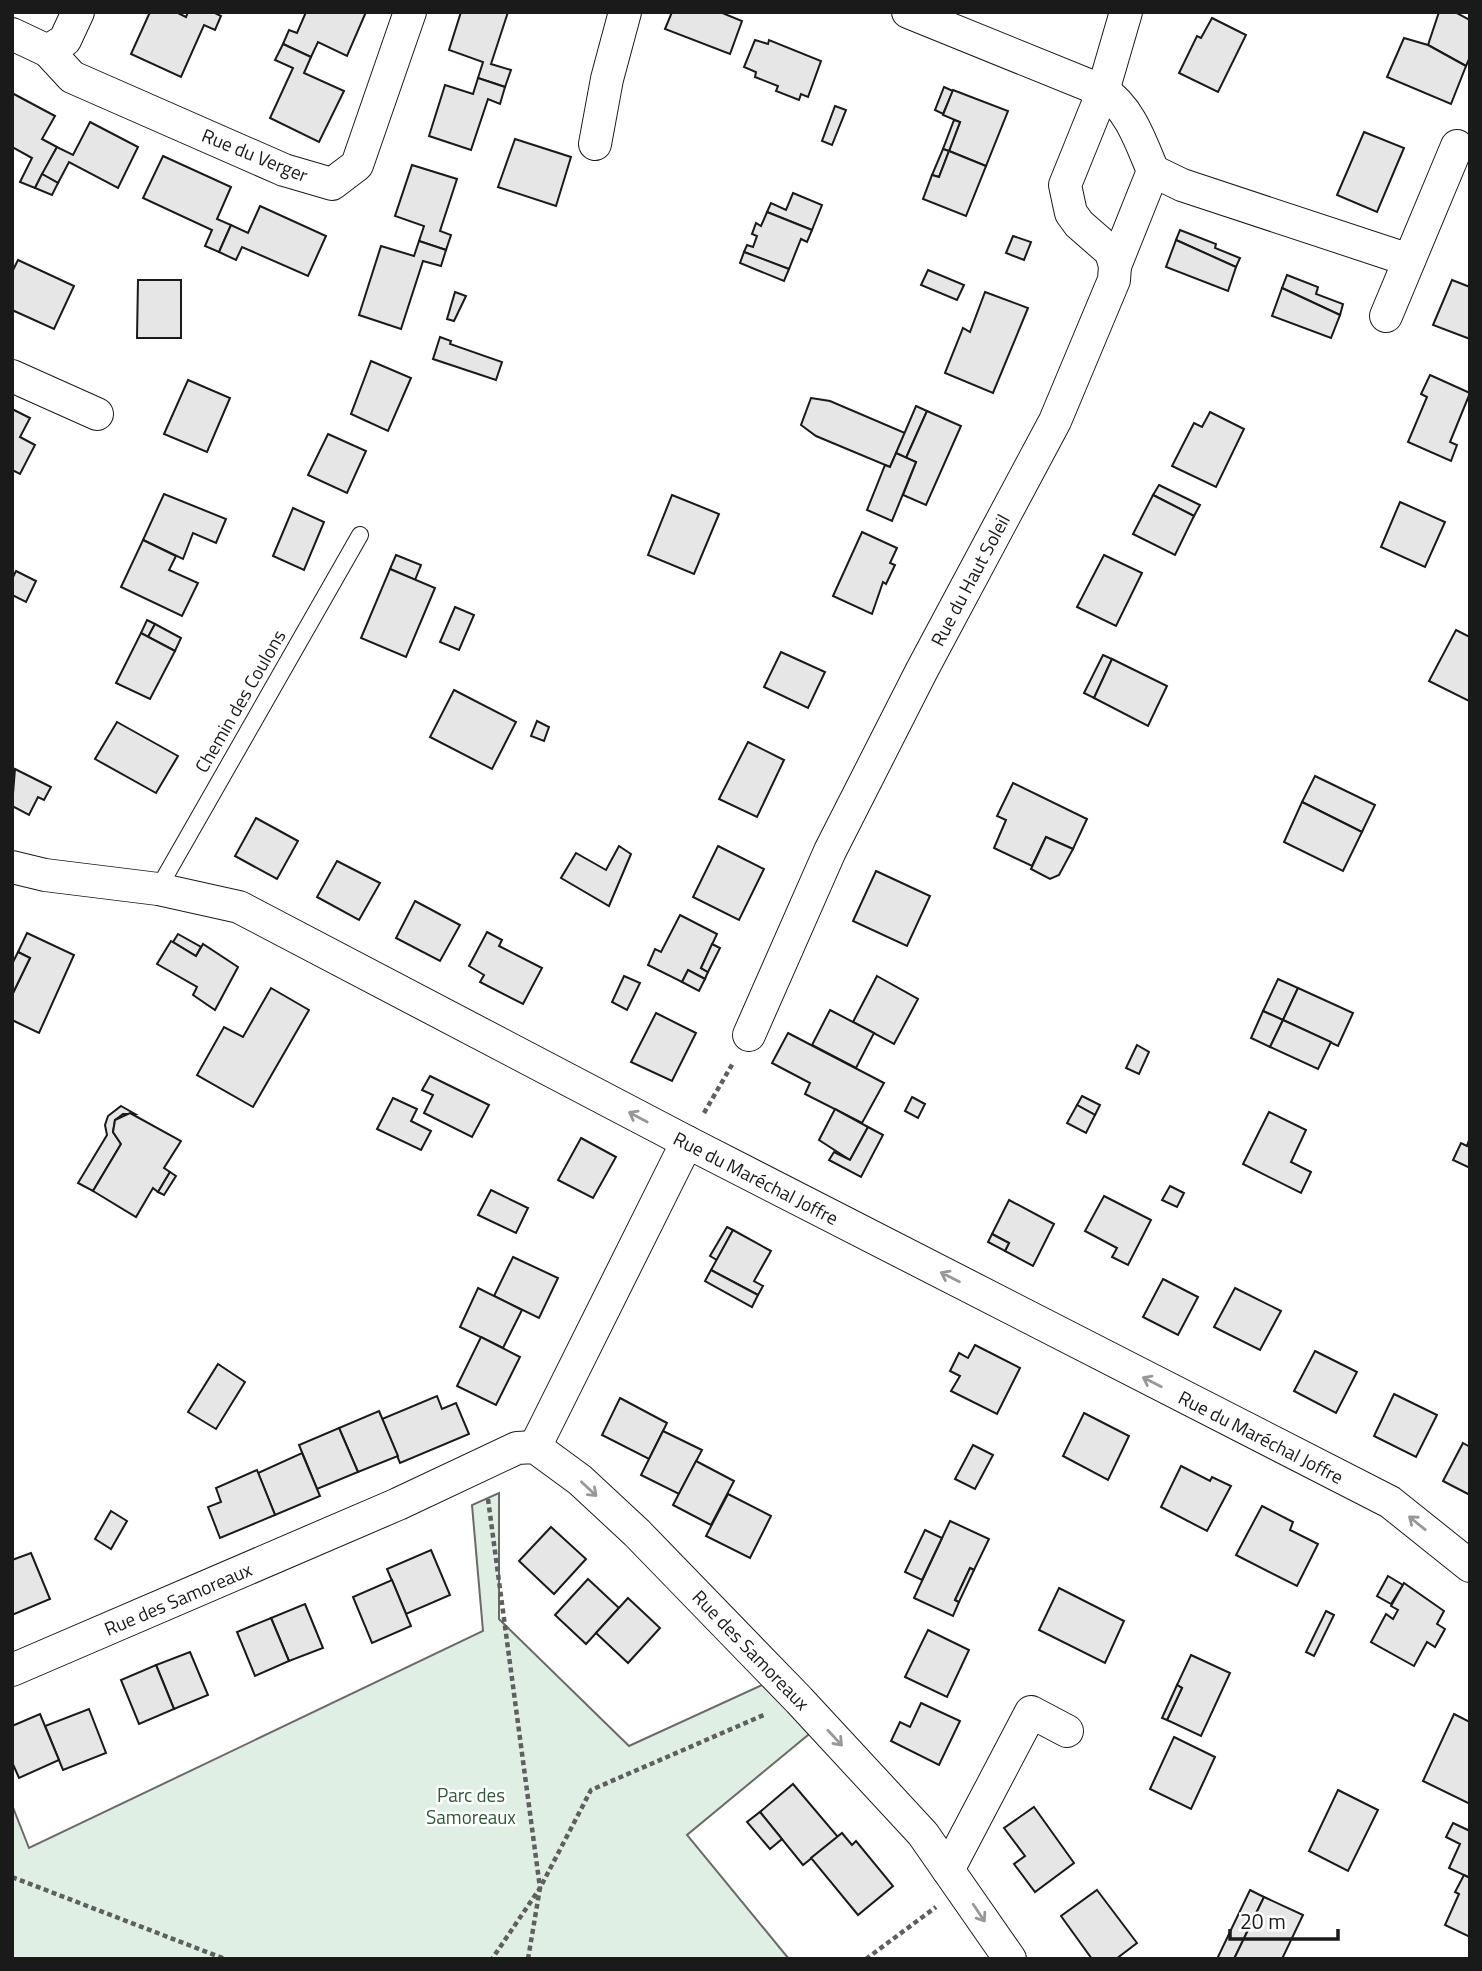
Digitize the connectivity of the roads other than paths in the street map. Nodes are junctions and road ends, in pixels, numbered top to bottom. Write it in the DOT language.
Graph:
graph roads {
  1 [pos="78,12"];
  2 [pos="410,12"];
  3 [pos="625,12"];
  4 [pos="908,12"];
  5 [pos="1126,12"];
  6 [pos="12,34"];
  7 [pos="48,51"];
  8 [pos="1103,91"];
  9 [pos="595,144"];
  10 [pos="1457,146"];
  11 [pos="1153,171"];
  12 [pos="1409,260"];
  13 [pos="1115,266"];
  14 [pos="1386,316"];
  15 [pos="12,376"];
  16 [pos="97,414"];
  17 [pos="360,535"];
  18 [pos="12,867"];
  19 [pos="158,888"];
  20 [pos="749,1035"];
  21 [pos="687,1142"];
  22 [pos="535,1447"];
  23 [pos="1470,1566"];
  24 [pos="12,1671"];
  25 [pos="1067,1731"];
  26 [pos="955,1879"];
  27 [pos="1010,1959"];
  1 -- 7 [label="street"];
  2 -- 7 [label="street, Rue du Verger"];
  3 -- 9 [label="street"];
  4 -- 8 [label="street"];
  5 -- 8 [label="street"];
  6 -- 7 [label="street, Rue du Verger"];
  8 -- 11 [label="street"];
  8 -- 13 [label="street"];
  10 -- 12 [label="street"];
  11 -- 12 [label="street"];
  11 -- 13 [label="street"];
  12 -- 14 [label="street"];
  13 -- 20 [label="street, Rue du Haut Soleil"];
  15 -- 16 [label="street"];
  17 -- 19 [label="lane, Chemin des Coulons"];
  18 -- 19 [label="street, Rue du Maréchal Joffre"];
  21 -- 19 [label="street, Rue du Maréchal Joffre, one-way"];
  21 -- 22 [label="street"];
  23 -- 21 [label="street, Rue du Maréchal Joffre, one-way"];
  22 -- 24 [label="street, Rue des Samoreaux"];
  22 -- 26 [label="street, Rue des Samoreaux, one-way"];
  25 -- 26 [label="street"];
  26 -- 27 [label="street, Rue des Samoreaux, one-way"];
}
